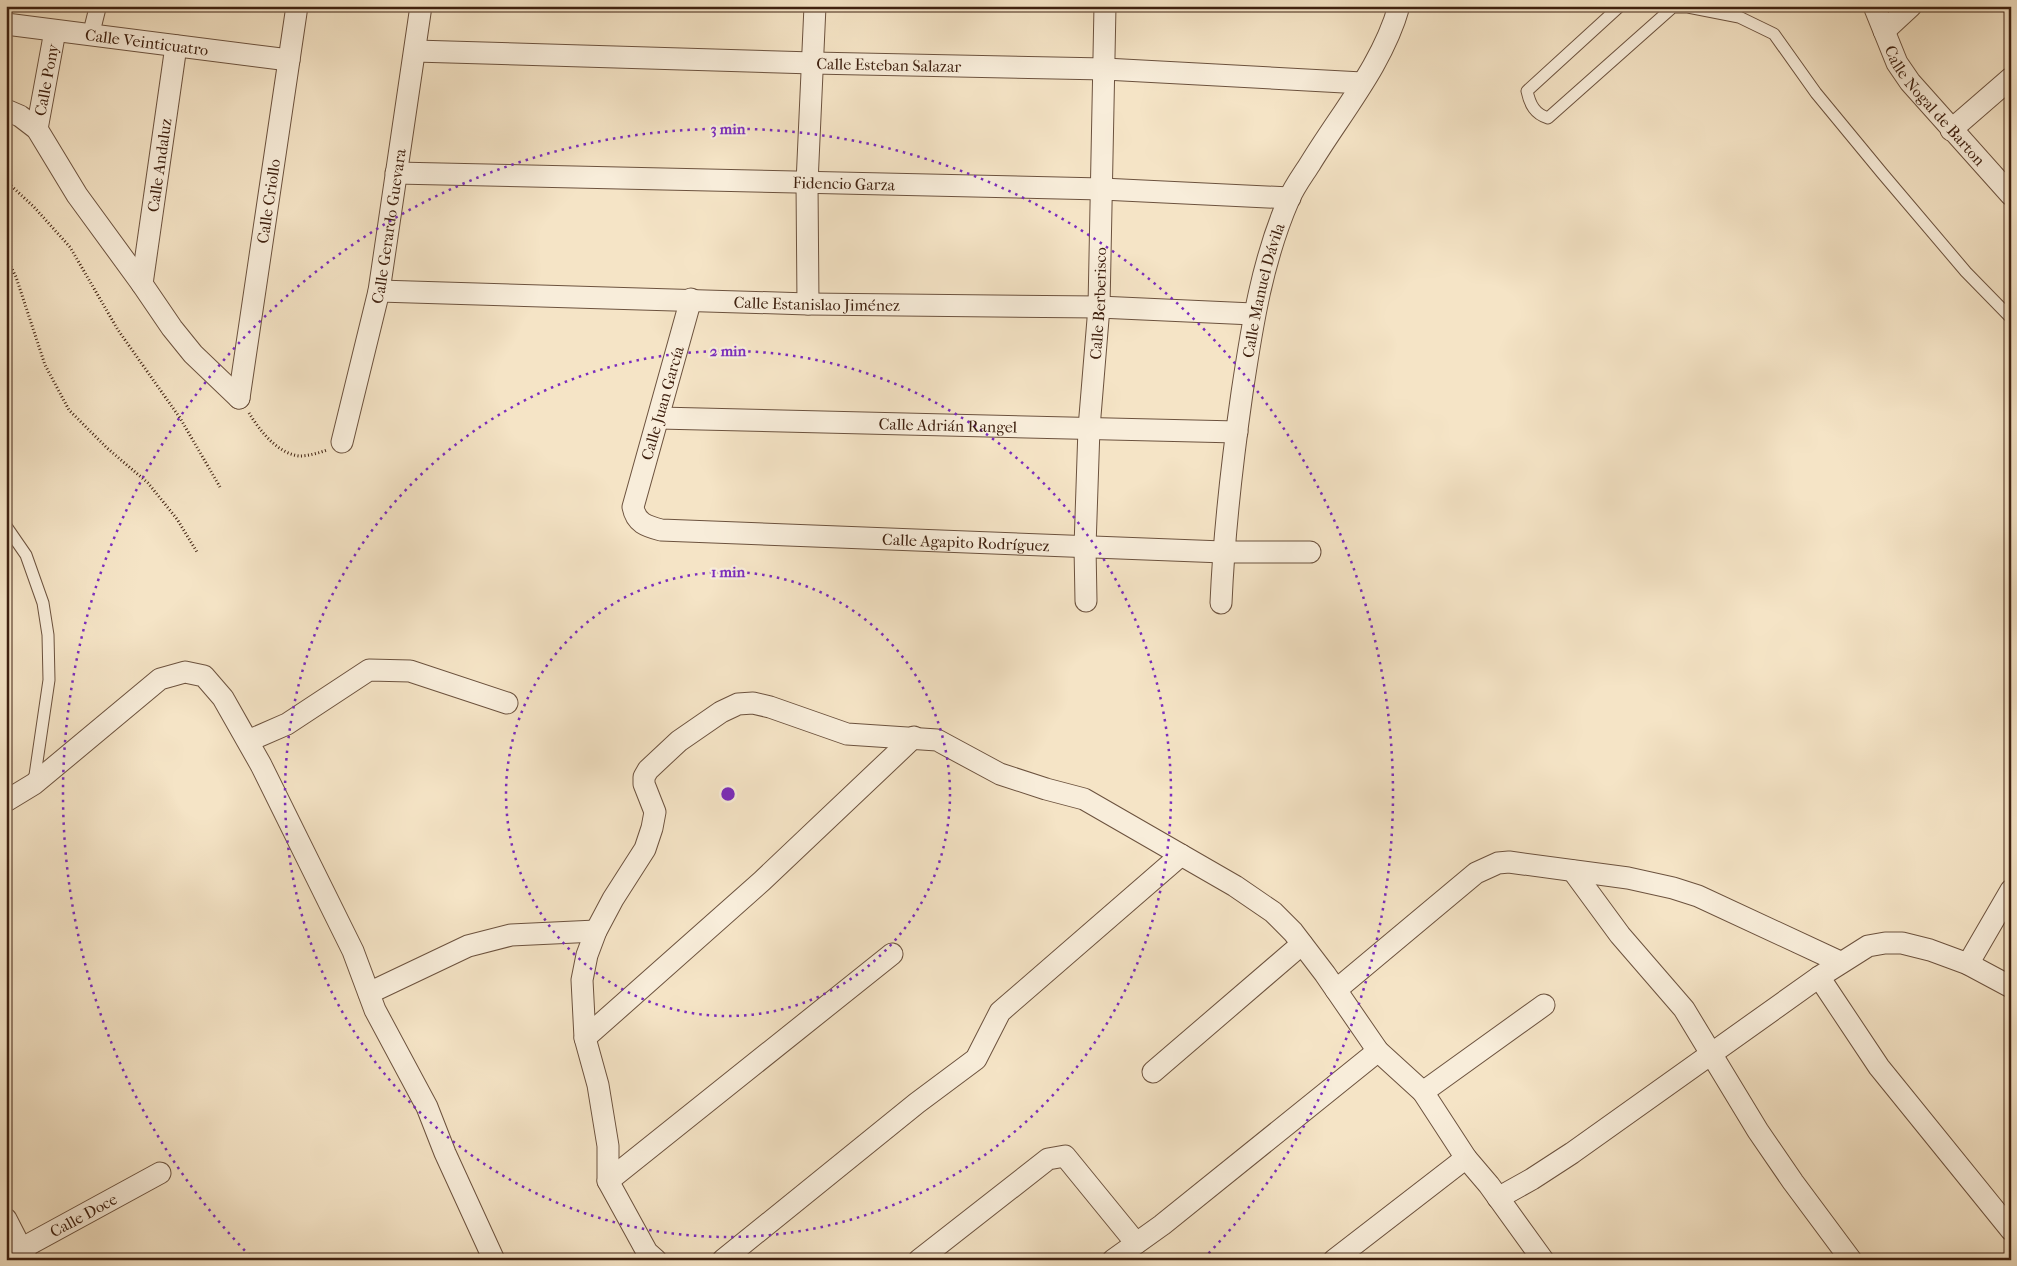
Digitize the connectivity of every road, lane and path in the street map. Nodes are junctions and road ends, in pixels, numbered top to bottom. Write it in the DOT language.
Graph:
graph roads {
  1 [pos="98,6"];
  2 [pos="297,6"];
  3 [pos="421,6"];
  4 [pos="816,6"];
  5 [pos="1105,6"];
  6 [pos="1399,6"];
  7 [pos="1620,6"];
  8 [pos="1874,6"];
  9 [pos="1911,6"];
  10 [pos="1673,7"];
  11 [pos="6,24"];
  12 [pos="55,31"];
  13 [pos="1884,31"];
  14 [pos="91,34"];
  15 [pos="176,46"];
  16 [pos="415,51"];
  17 [pos="290,60"];
  18 [pos="813,63"];
  19 [pos="1105,69"];
  20 [pos="2011,78"];
  21 [pos="1362,83"];
  22 [pos="6,110"];
  23 [pos="36,129"];
  24 [pos="1951,130"];
  25 [pos="396,173"];
  26 [pos="6,181"];
  27 [pos="807,183"];
  28 [pos="1102,189"];
  29 [pos="2011,195"];
  30 [pos="1290,198"];
  31 [pos="6,257"];
  32 [pos="142,284"];
  33 [pos="379,291"];
  34 [pos="691,299"];
  35 [pos="808,304"];
  36 [pos="1099,307"];
  37 [pos="1253,314"];
  38 [pos="2011,318"];
  39 [pos="239,398"];
  40 [pos="659,418"];
  41 [pos="1089,428"];
  42 [pos="1236,432"];
  43 [pos="342,442"];
  44 [pos="220,487"];
  45 [pos="633,507"];
  46 [pos="6,526"];
  47 [pos="1085,546"];
  48 [pos="197,552"];
  49 [pos="1223,552"];
  50 [pos="1310,552"];
  51 [pos="1086,601"];
  52 [pos="1221,603"];
  53 [pos="507,703"];
  54 [pos="914,737"];
  55 [pos="248,742"];
  56 [pos="34,784"];
  57 [pos="6,800"];
  58 [pos="1181,855"];
  59 [pos="1574,871"];
  60 [pos="2011,890"];
  61 [pos="596,931"];
  62 [pos="1302,944"];
  63 [pos="892,954"];
  64 [pos="1840,962"];
  65 [pos="1968,964"];
  66 [pos="1818,977"];
  67 [pos="2011,987"];
  68 [pos="1336,990"];
  69 [pos="369,993"];
  70 [pos="1544,1005"];
  71 [pos="585,1038"];
  72 [pos="1378,1051"];
  73 [pos="1711,1055"];
  74 [pos="1153,1072"];
  75 [pos="1423,1092"];
  76 [pos="1466,1158"];
  77 [pos="160,1173"];
  78 [pos="608,1181"];
  79 [pos="1498,1198"];
  80 [pos="6,1219"];
  81 [pos="2011,1230"];
  82 [pos="1136,1243"];
  83 [pos="19,1255"];
  84 [pos="1541,1259"];
  85 [pos="494,1260"];
  86 [pos="656,1260"];
  87 [pos="723,1260"];
  88 [pos="919,1260"];
  89 [pos="1113,1260"];
  90 [pos="1334,1260"];
  91 [pos="1851,1260"];
  1 -- 14 [label="street"];
  2 -- 17 [label="street, Calle Criollo"];
  3 -- 16 [label="street, Calle Gerardo Guevara"];
  4 -- 18 [label="street"];
  5 -- 19 [label="street, Calle Berberisco"];
  6 -- 21 [label="street, Calle Manuel Dávila"];
  7 -- 10 [label="lane"];
  8 -- 13 [label="street, Calle Nogal de Barton"];
  9 -- 13 [label="street"];
  10 -- 38 [label="lane"];
  11 -- 12 [label="street, Calle Veinticuatro"];
  12 -- 14 [label="street, Calle Veinticuatro"];
  12 -- 23 [label="street, Calle Pony"];
  13 -- 24 [label="street, Calle Nogal de Barton"];
  14 -- 15 [label="street, Calle Veinticuatro"];
  15 -- 17 [label="street, Calle Veinticuatro"];
  15 -- 32 [label="street, Calle Andaluz"];
  16 -- 18 [label="street, Calle Esteban Salazar"];
  16 -- 25 [label="street, Calle Gerardo Guevara"];
  17 -- 39 [label="street, Calle Criollo"];
  18 -- 19 [label="street, Calle Esteban Salazar"];
  18 -- 27 [label="street"];
  19 -- 21 [label="street, Calle Esteban Salazar"];
  19 -- 28 [label="street, Calle Berberisco"];
  20 -- 24 [label="street"];
  21 -- 30 [label="street, Calle Manuel Dávila"];
  22 -- 23 [label="street"];
  23 -- 32 [label="street"];
  24 -- 29 [label="street, Calle Nogal de Barton"];
  25 -- 27 [label="street, Fidencio Garza"];
  25 -- 33 [label="street, Calle Gerardo Guevara"];
  26 -- 44 [label="path"];
  27 -- 28 [label="street, Fidencio Garza"];
  27 -- 35 [label="street"];
  28 -- 30 [label="street, Fidencio Garza"];
  28 -- 36 [label="street, Calle Berberisco"];
  30 -- 37 [label="street, Calle Manuel Dávila"];
  31 -- 48 [label="path"];
  32 -- 39 [label="street"];
  33 -- 34 [label="street, Calle Estanislao Jiménez"];
  33 -- 43 [label="street, Calle Gerardo Guevara"];
  34 -- 35 [label="street, Calle Estanislao Jiménez"];
  34 -- 40 [label="street, Calle Juan García"];
  35 -- 36 [label="street, Calle Estanislao Jiménez"];
  36 -- 37 [label="street, Calle Estanislao Jiménez"];
  36 -- 41 [label="street, Calle Berberisco"];
  37 -- 42 [label="street, Calle Manuel Dávila"];
  39 -- 43 [label="path"];
  40 -- 41 [label="street, Calle Adrián Rangel"];
  40 -- 45 [label="street, Calle Juan García"];
  41 -- 42 [label="street, Calle Adrián Rangel"];
  41 -- 47 [label="street, Calle Berberisco"];
  42 -- 49 [label="street, Calle Manuel Dávila"];
  45 -- 47 [label="street, Calle Agapito Rodríguez"];
  46 -- 56 [label="lane"];
  47 -- 49 [label="street, Calle Agapito Rodríguez"];
  47 -- 51 [label="street, Calle Berberisco"];
  49 -- 50 [label="street, Calle Agapito Rodríguez"];
  49 -- 52 [label="street, Calle Manuel Dávila"];
  53 -- 55 [label="street"];
  54 -- 58 [label="street"];
  54 -- 61 [label="street"];
  54 -- 71 [label="street"];
  55 -- 56 [label="street"];
  55 -- 69 [label="street"];
  56 -- 57 [label="street"];
  58 -- 62 [label="street"];
  58 -- 87 [label="street"];
  59 -- 64 [label="street"];
  59 -- 68 [label="street"];
  59 -- 73 [label="street"];
  60 -- 65 [label="street"];
  61 -- 69 [label="street"];
  61 -- 71 [label="street"];
  62 -- 68 [label="street"];
  62 -- 74 [label="street"];
  63 -- 78 [label="street"];
  64 -- 65 [label="street"];
  64 -- 66 [label="street"];
  65 -- 67 [label="street"];
  66 -- 73 [label="street"];
  66 -- 81 [label="street"];
  68 -- 72 [label="street"];
  69 -- 85 [label="street"];
  70 -- 75 [label="street"];
  71 -- 78 [label="street"];
  72 -- 75 [label="street"];
  72 -- 82 [label="street"];
  73 -- 79 [label="street"];
  73 -- 91 [label="street"];
  75 -- 76 [label="street"];
  76 -- 79 [label="street"];
  76 -- 90 [label="street"];
  77 -- 83 [label="street, Calle Doce"];
  78 -- 86 [label="street"];
  79 -- 84 [label="street"];
  80 -- 83 [label="street"];
  82 -- 88 [label="street"];
  82 -- 89 [label="street"];
}
